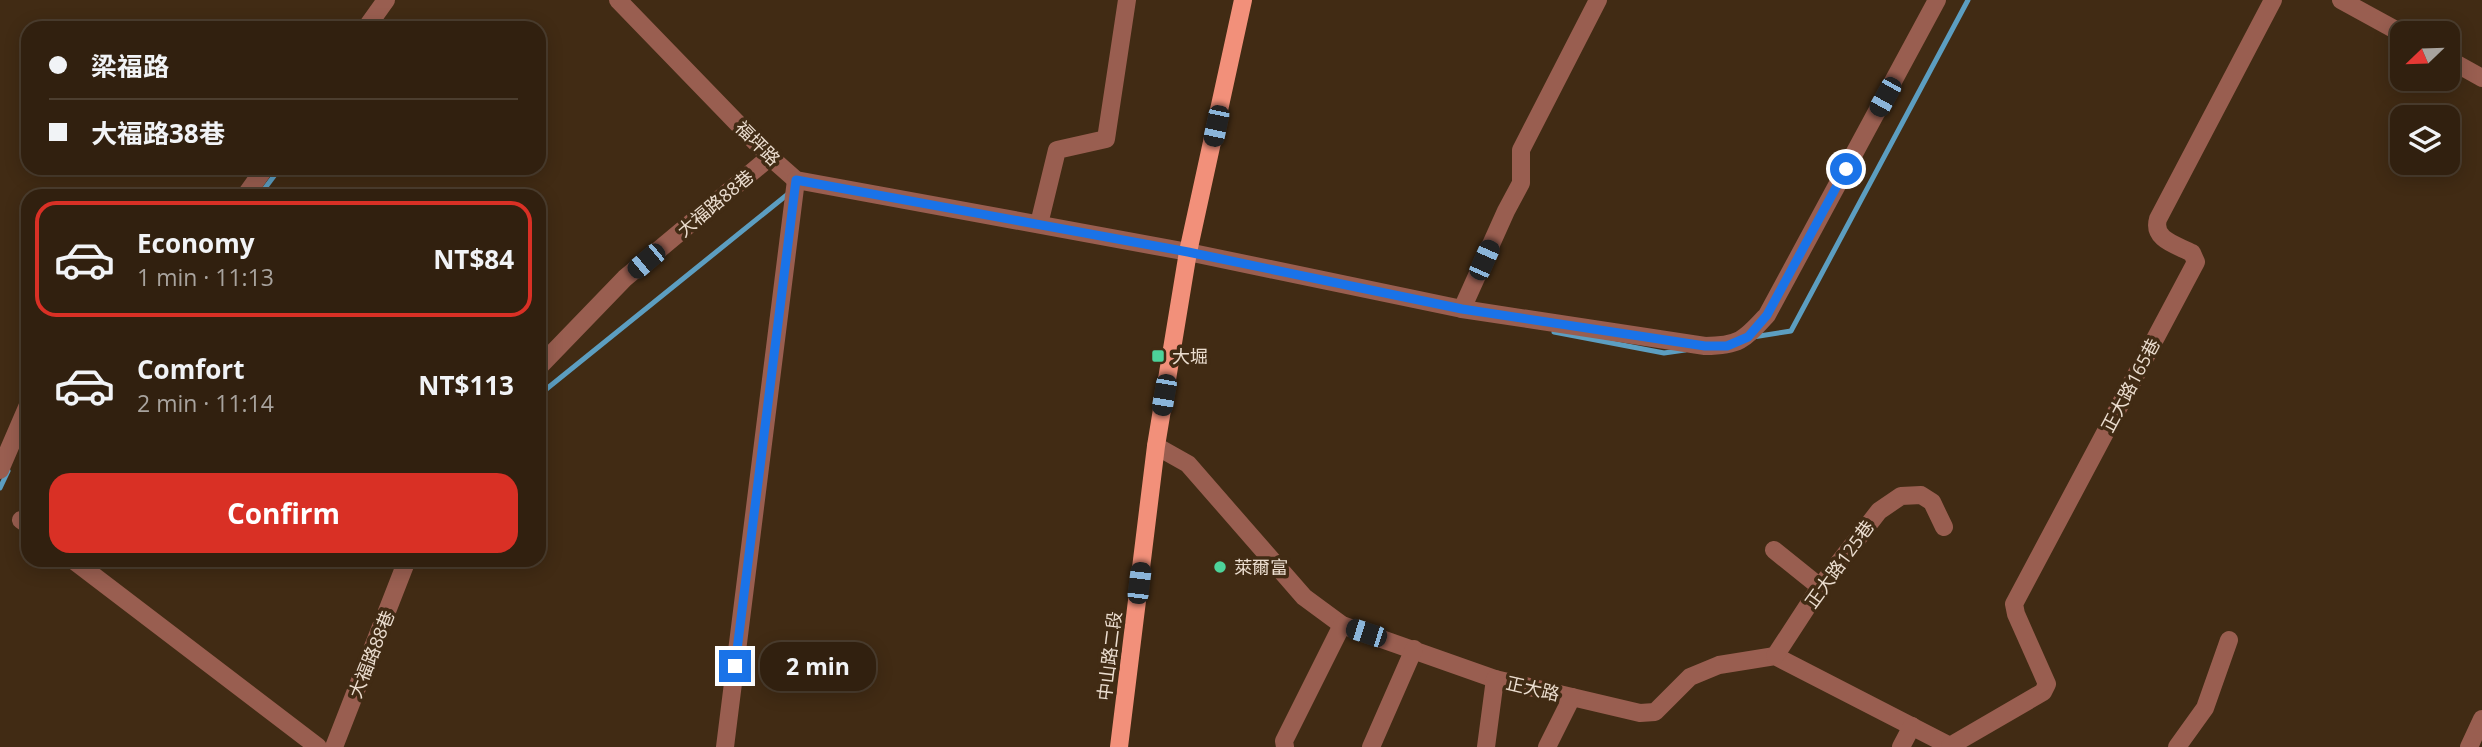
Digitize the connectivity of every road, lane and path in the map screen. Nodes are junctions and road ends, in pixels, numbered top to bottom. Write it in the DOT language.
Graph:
graph roads {
  1 [pos="386,0"];
  2 [pos="618,0"];
  3 [pos="1126,0"];
  4 [pos="1242,0"];
  5 [pos="1598,0"];
  6 [pos="1937,0"];
  7 [pos="2273,0"];
  8 [pos="2341,0"];
  9 [pos="371,21"];
  10 [pos="2390,27"];
  11 [pos="2460,66"];
  12 [pos="2482,78"];
  13 [pos="770,157"];
  14 [pos="796,180"];
  15 [pos="1039,224"];
  16 [pos="1188,257"];
  17 [pos="1462,309"];
  18 [pos="546,360"];
  19 [pos="21,421"];
  20 [pos="1156,446"];
  21 [pos="0,470"];
  22 [pos="1944,527"];
  23 [pos="1774,550"];
  24 [pos="82,567"];
  25 [pos="404,567"];
  26 [pos="1820,587"];
  27 [pos="1342,625"];
  28 [pos="2229,640"];
  29 [pos="1414,649"];
  30 [pos="1775,656"];
  31 [pos="1495,679"];
  32 [pos="1572,697"];
  33 [pos="2482,719"];
  34 [pos="1912,726"];
  35 [pos="1951,746"];
  36 [pos="318,747"];
  37 [pos="334,747"];
  38 [pos="725,747"];
  39 [pos="1119,747"];
  40 [pos="1285,747"];
  41 [pos="1371,747"];
  42 [pos="1486,747"];
  43 [pos="1547,747"];
  44 [pos="1901,747"];
  45 [pos="2177,747"];
  46 [pos="2469,747"];
  1 -- 9 [label="street"];
  2 -- 13 [label="street, 福坪路"];
  3 -- 15 [label="street"];
  4 -- 16 [label="main road, 中山路二段"];
  5 -- 17 [label="street"];
  6 -- 17 [label="street, 福坪路"];
  7 -- 35 [label="street, 正大路165巷"];
  8 -- 10 [label="street"];
  11 -- 12 [label="street"];
  13 -- 14 [label="street, 福坪路"];
  13 -- 18 [label="street, 大福路88巷"];
  14 -- 15 [label="street, 福坪路"];
  14 -- 38 [label="street"];
  15 -- 16 [label="street, 福坪路"];
  16 -- 17 [label="street, 福坪路"];
  16 -- 20 [label="main road, 中山路二段"];
  19 -- 21 [label="street"];
  20 -- 27 [label="street, 正大路"];
  20 -- 39 [label="main road, 中山路二段"];
  22 -- 26 [label="street, 正大路125巷"];
  23 -- 26 [label="street"];
  24 -- 36 [label="street"];
  25 -- 37 [label="street, 大福路88巷"];
  26 -- 30 [label="street, 正大路125巷"];
  27 -- 29 [label="street, 正大路"];
  27 -- 40 [label="street"];
  28 -- 45 [label="street"];
  29 -- 31 [label="street, 正大路"];
  29 -- 41 [label="street"];
  30 -- 32 [label="street, 正大路"];
  30 -- 34 [label="street"];
  31 -- 32 [label="street, 正大路"];
  31 -- 42 [label="street"];
  32 -- 43 [label="street"];
  33 -- 46 [label="street"];
  34 -- 35 [label="street"];
  34 -- 44 [label="street"];
}
